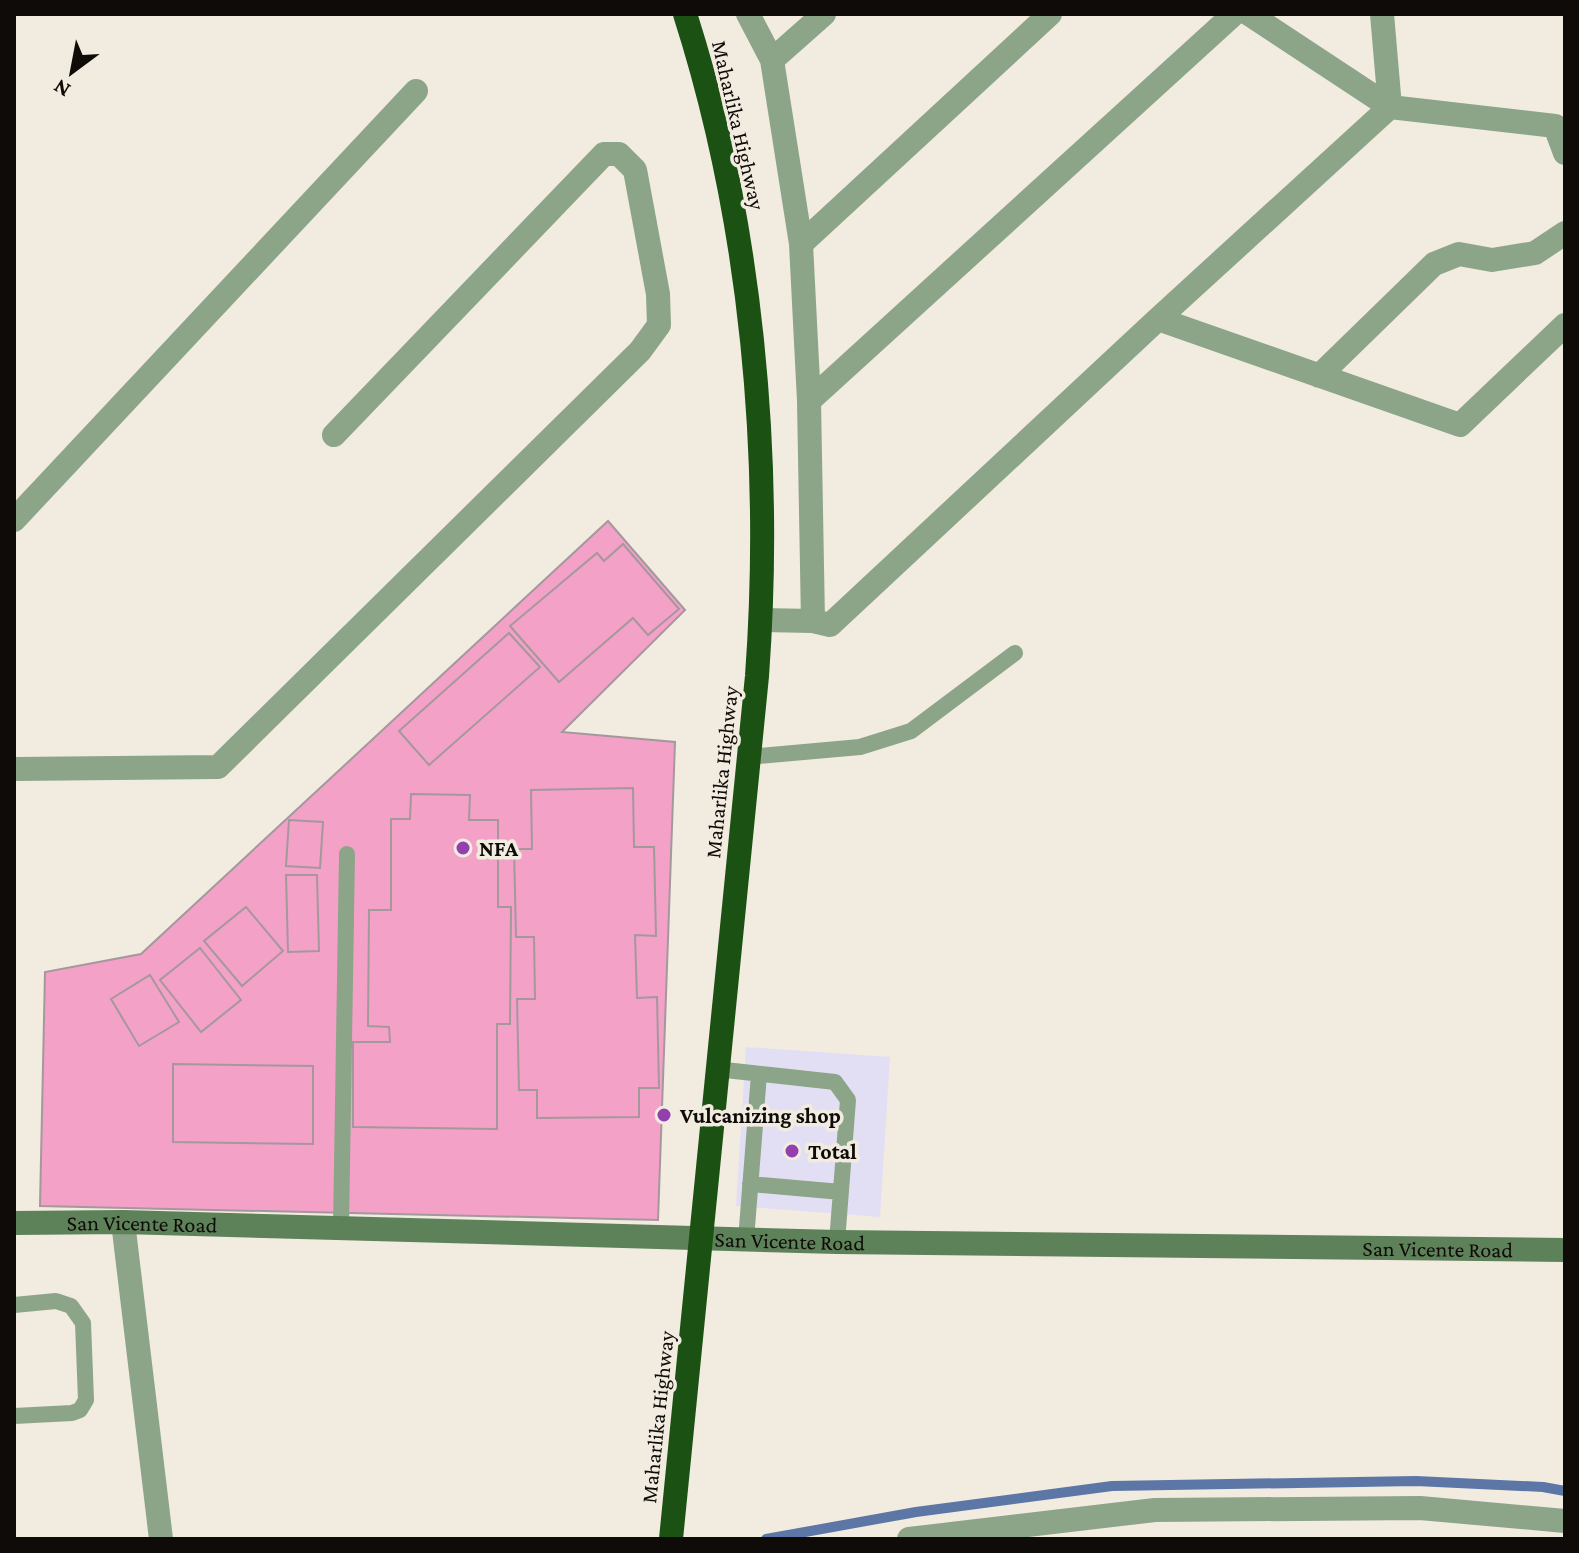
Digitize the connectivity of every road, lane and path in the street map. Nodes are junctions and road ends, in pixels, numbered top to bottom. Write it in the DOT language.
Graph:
graph roads {
  1 [pos="685,14"];
  2 [pos="748,14"];
  3 [pos="824,14"];
  4 [pos="1050,14"];
  5 [pos="1234,14"];
  6 [pos="1249,14"];
  7 [pos="1382,14"];
  8 [pos="772,60"];
  9 [pos="416,91"];
  10 [pos="1390,107"];
  11 [pos="1565,153"];
  12 [pos="1565,233"];
  13 [pos="801,244"];
  14 [pos="1158,319"];
  15 [pos="1565,325"];
  16 [pos="1319,376"];
  17 [pos="809,401"];
  18 [pos="334,435"];
  19 [pos="14,520"];
  20 [pos="761,620"];
  21 [pos="813,621"];
  22 [pos="1015,653"];
  23 [pos="748,757"];
  24 [pos="14,769"];
  25 [pos="347,854"];
  26 [pos="716,1069"];
  27 [pos="759,1074"];
  28 [pos="750,1184"];
  29 [pos="841,1192"];
  30 [pos="123,1222"];
  31 [pos="14,1223"];
  32 [pos="341,1228"];
  33 [pos="700,1239"];
  34 [pos="746,1240"];
  35 [pos="837,1242"];
  36 [pos="1565,1250"];
  37 [pos="14,1305"];
  38 [pos="14,1416"];
  39 [pos="1565,1521"];
  40 [pos="161,1539"];
  41 [pos="671,1539"];
  42 [pos="909,1539"];
  1 -- 20 [label="highway, Maharlika Highway"];
  2 -- 8 [label="street"];
  3 -- 8 [label="street"];
  4 -- 13 [label="street"];
  5 -- 17 [label="street"];
  6 -- 10 [label="street"];
  7 -- 10 [label="street"];
  8 -- 13 [label="street"];
  9 -- 19 [label="street"];
  10 -- 11 [label="street"];
  10 -- 14 [label="street"];
  12 -- 16 [label="street"];
  13 -- 17 [label="street"];
  14 -- 16 [label="street"];
  14 -- 21 [label="street"];
  15 -- 16 [label="street"];
  17 -- 21 [label="street"];
  18 -- 24 [label="street"];
  20 -- 21 [label="street"];
  20 -- 23 [label="highway, Maharlika Highway"];
  22 -- 23 [label="lane"];
  23 -- 26 [label="highway, Maharlika Highway"];
  25 -- 32 [label="lane"];
  26 -- 27 [label="lane"];
  26 -- 33 [label="highway, Maharlika Highway"];
  27 -- 28 [label="lane"];
  27 -- 29 [label="lane"];
  28 -- 29 [label="lane"];
  28 -- 34 [label="lane"];
  29 -- 35 [label="lane"];
  30 -- 31 [label="main road, San Vicente Road"];
  30 -- 32 [label="main road, San Vicente Road"];
  30 -- 40 [label="street"];
  32 -- 33 [label="main road, San Vicente Road"];
  33 -- 34 [label="main road, San Vicente Road"];
  33 -- 41 [label="highway, Maharlika Highway"];
  34 -- 35 [label="main road, San Vicente Road"];
  35 -- 36 [label="main road, San Vicente Road"];
  37 -- 38 [label="lane"];
  39 -- 42 [label="street"];
}
